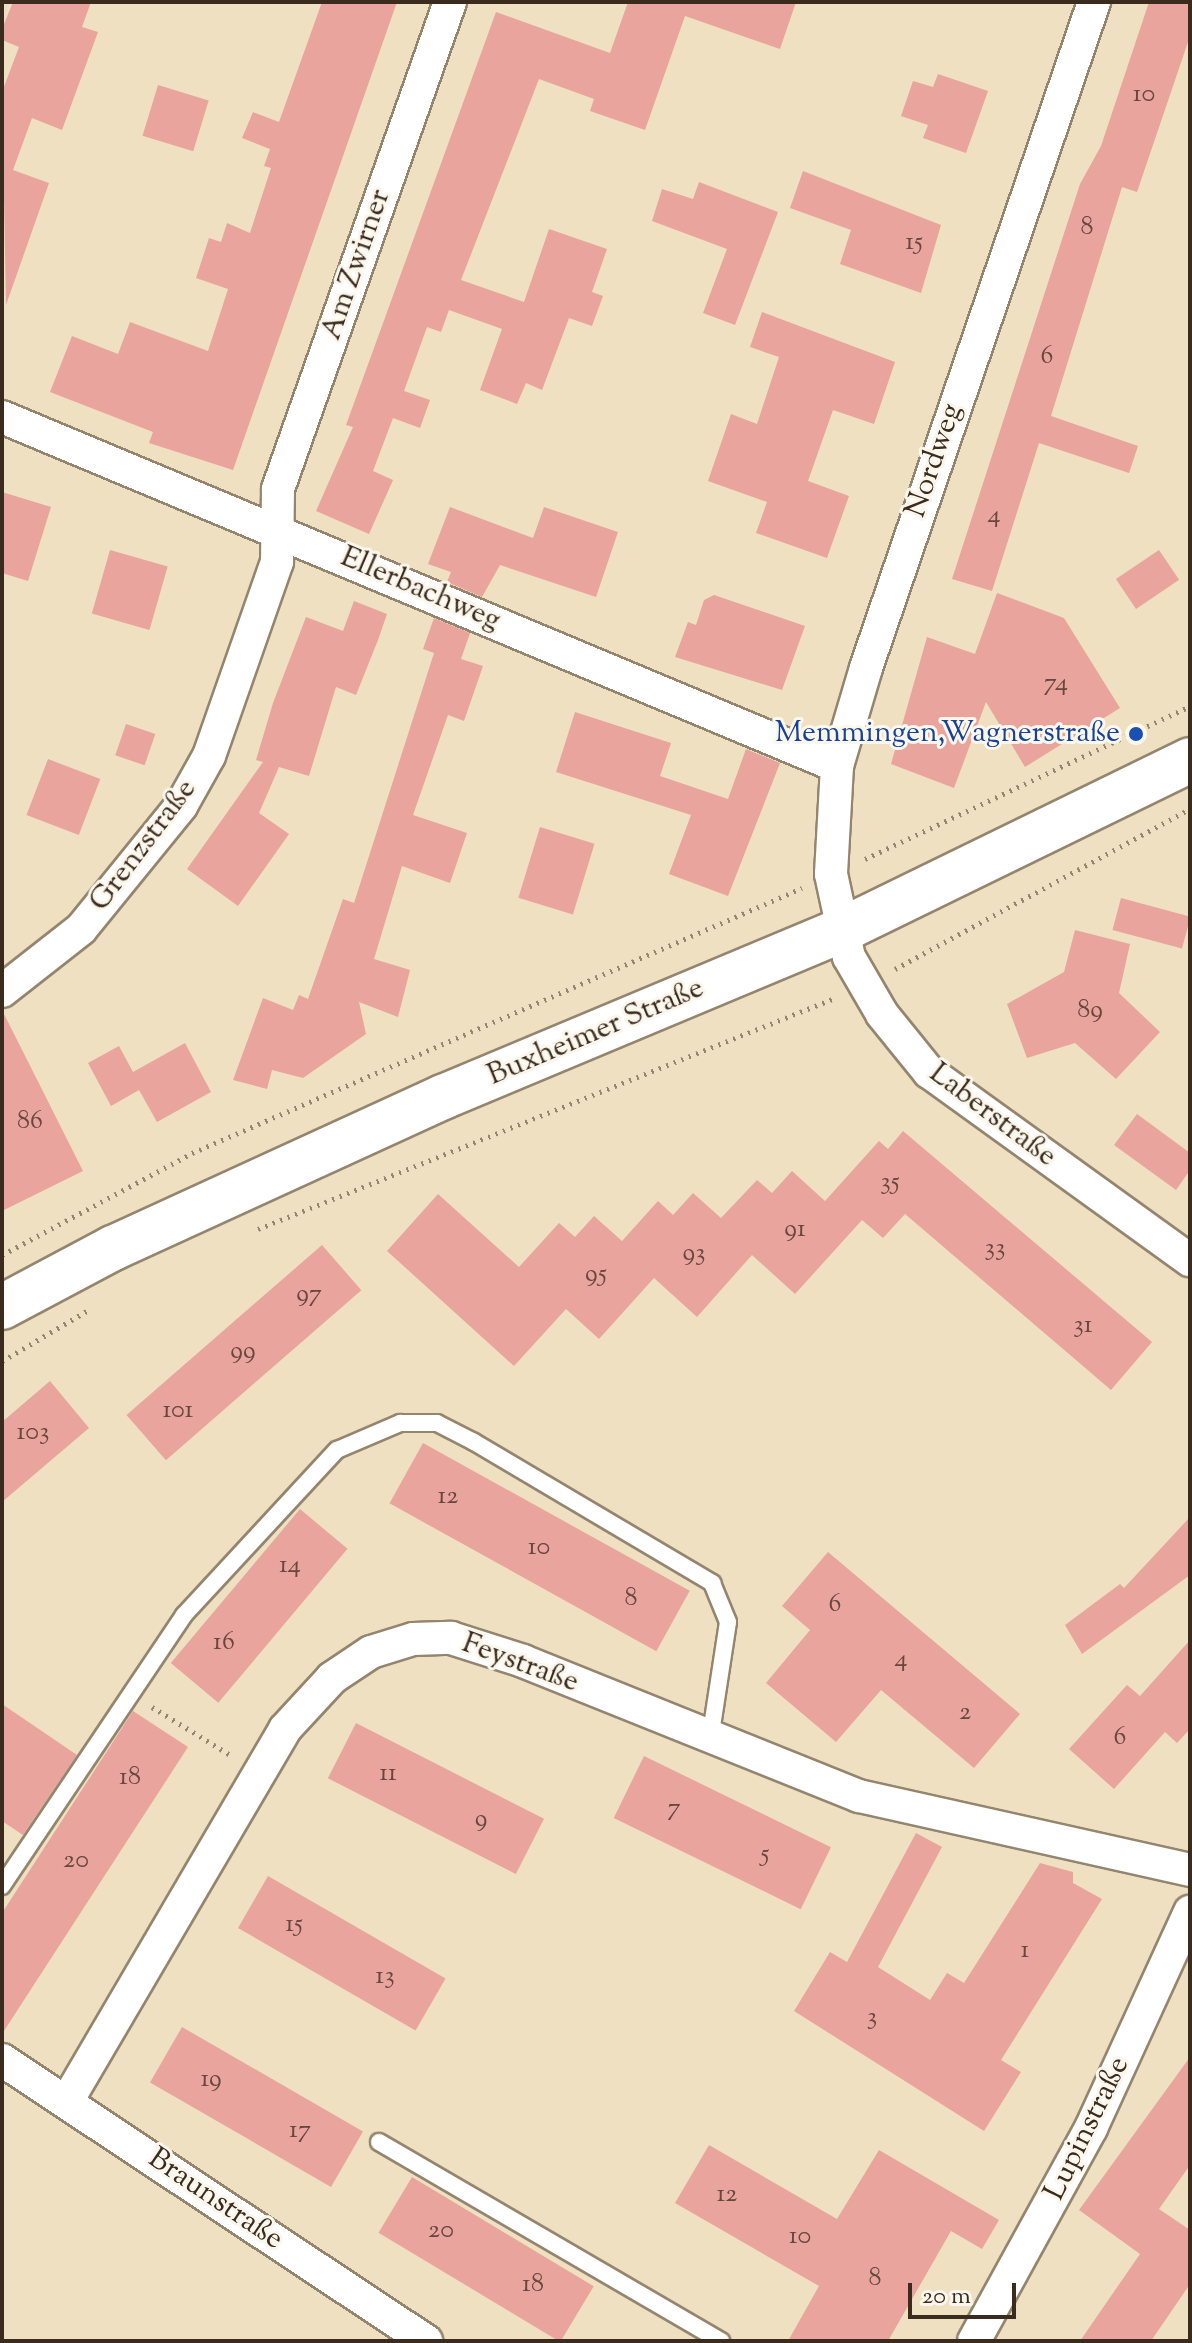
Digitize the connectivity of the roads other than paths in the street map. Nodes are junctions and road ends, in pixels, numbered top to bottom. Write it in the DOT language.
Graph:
graph roads {
  1 [pos="450,2"];
  2 [pos="1094,2"];
  3 [pos="2,417"];
  4 [pos="280,531"];
  5 [pos="1190,760"];
  6 [pos="837,766"];
  7 [pos="840,931"];
  8 [pos="2,991"];
  9 [pos="1190,1260"];
  10 [pos="2,1307"];
  11 [pos="710,1739"];
  12 [pos="1190,1870"];
  13 [pos="2,1886"];
  14 [pos="1190,1912"];
  15 [pos="2,2060"];
  16 [pos="67,2101"];
  17 [pos="379,2142"];
  18 [pos="426,2341"];
  19 [pos="721,2341"];
  20 [pos="974,2341"];
  1 -- 4 [label="street, Am Zwirner"];
  2 -- 6 [label="street, Nordweg"];
  3 -- 4 [label="street, Ellerbachweg"];
  4 -- 6 [label="street, Ellerbachweg"];
  4 -- 8 [label="street, Grenzstraße"];
  5 -- 7 [label="main road, Buxheimer Straße"];
  6 -- 7 [label="street, Nordweg"];
  7 -- 9 [label="street, Laberstraße"];
  7 -- 10 [label="main road, Buxheimer Straße"];
  11 -- 12 [label="street, Feystraße"];
  11 -- 13 [label="lane"];
  11 -- 16 [label="street, Feystraße"];
  14 -- 20 [label="street, Lupinstraße"];
  15 -- 16 [label="street, Braunstraße"];
  16 -- 18 [label="street, Braunstraße"];
  17 -- 19 [label="lane"];
}
